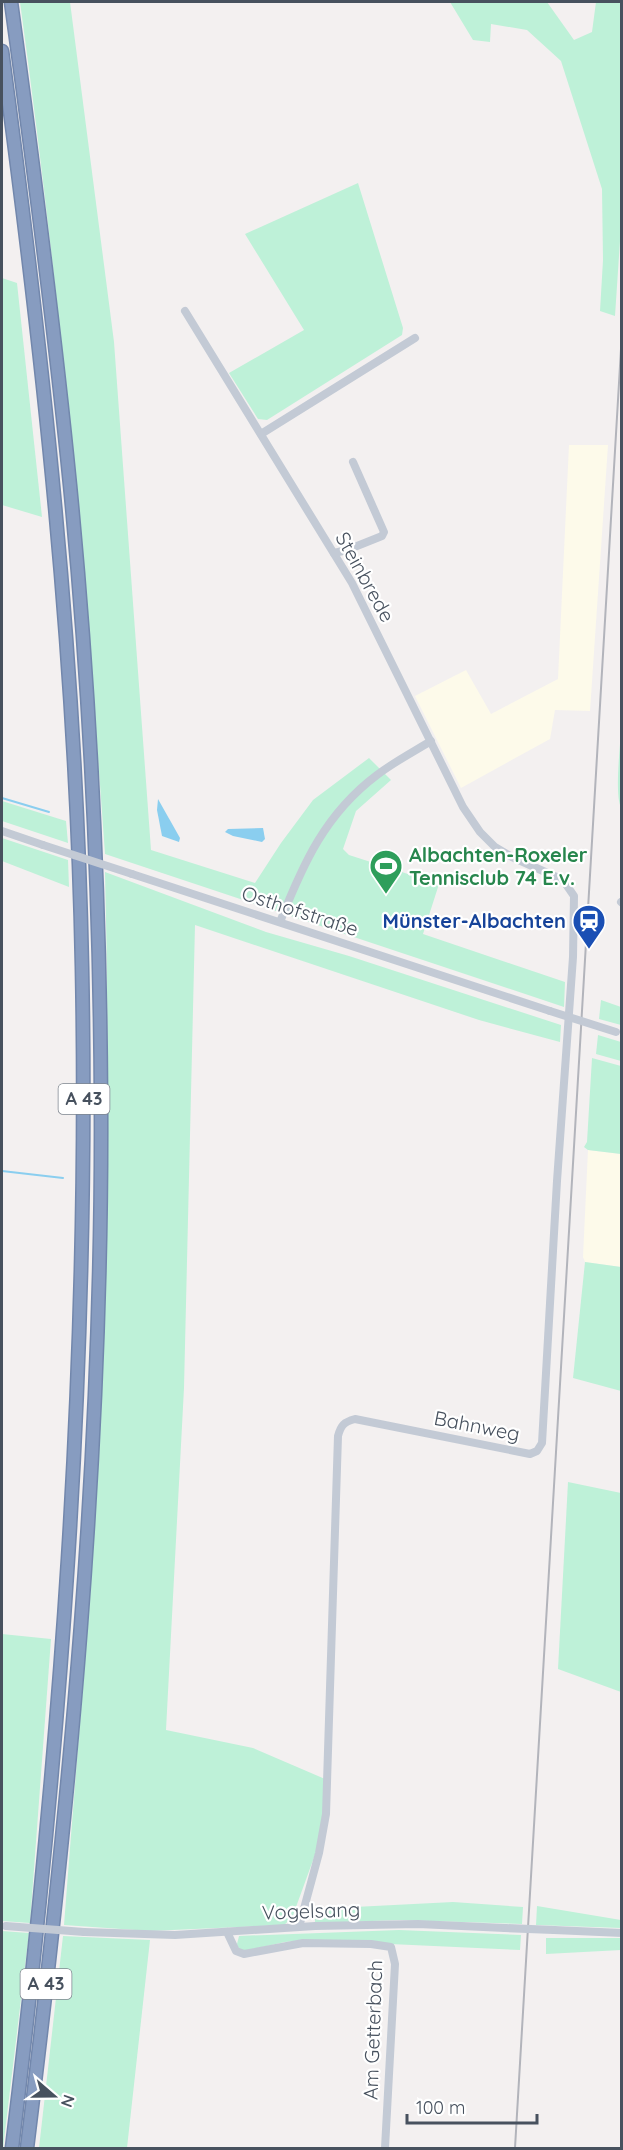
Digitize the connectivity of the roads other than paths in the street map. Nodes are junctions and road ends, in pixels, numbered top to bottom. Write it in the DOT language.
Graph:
graph roads {
  1 [pos="11,2"];
  2 [pos="2,51"];
  3 [pos="185,311"];
  4 [pos="415,338"];
  5 [pos="261,434"];
  6 [pos="353,462"];
  7 [pos="334,553"];
  8 [pos="431,741"];
  9 [pos="2,831"];
  10 [pos="563,880"];
  11 [pos="280,922"];
  12 [pos="619,1033"];
  13 [pos="4,1926"];
  14 [pos="299,1927"];
  15 [pos="227,1932"];
  16 [pos="621,1933"];
  17 [pos="12,2148"];
  18 [pos="27,2148"];
  19 [pos="385,2148"];
  1 -- 18 [label="highway, A 43"];
  2 -- 17 [label="highway, A 43"];
  3 -- 5 [label="street, Steinbrede"];
  4 -- 5 [label="street"];
  5 -- 7 [label="street, Steinbrede"];
  6 -- 7 [label="street"];
  7 -- 8 [label="street, Steinbrede"];
  8 -- 10 [label="street, Steinbrede"];
  8 -- 11 [label="street"];
  9 -- 11 [label="street, Osthofstraße, bridge"];
  10 -- 14 [label="street, Bahnweg"];
  11 -- 12 [label="street, Osthofstraße, bridge"];
  13 -- 15 [label="street, Vogelsang, bridge"];
  14 -- 15 [label="street, Vogelsang"];
  14 -- 16 [label="street, Vogelsang, bridge"];
  15 -- 19 [label="street, Am Getterbach"];
}
